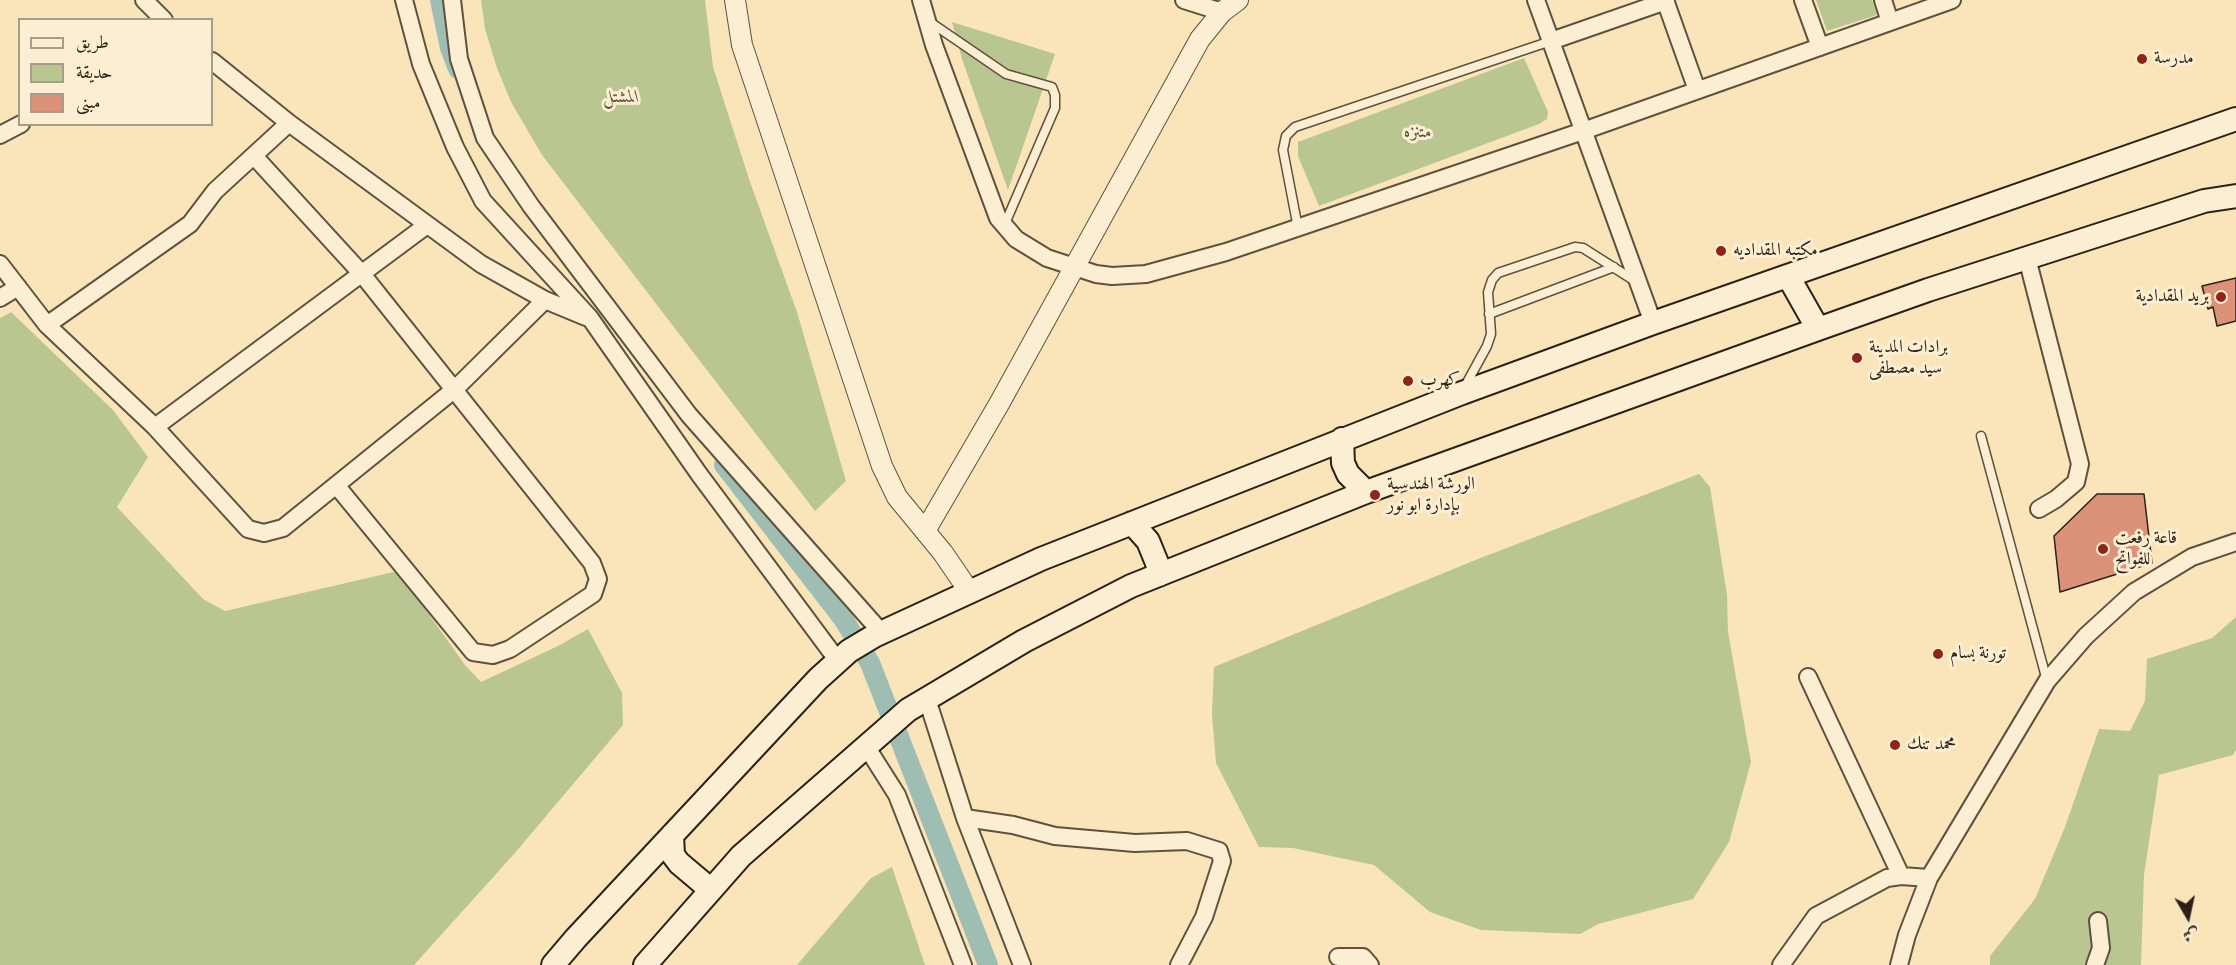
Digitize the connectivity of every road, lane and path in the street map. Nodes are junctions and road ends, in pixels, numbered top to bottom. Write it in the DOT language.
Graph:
graph roads {
  1 [pos="144,0"];
  2 [pos="404,0"];
  3 [pos="452,0"];
  4 [pos="735,0"];
  5 [pos="921,0"];
  6 [pos="1184,0"];
  7 [pos="1238,0"];
  8 [pos="1536,0"];
  9 [pos="1803,0"];
  10 [pos="1883,0"];
  11 [pos="1952,0"];
  12 [pos="1666,1"];
  13 [pos="1222,12"];
  14 [pos="162,18"];
  15 [pos="927,20"];
  16 [pos="1890,21"];
  17 [pos="1551,40"];
  18 [pos="1820,47"];
  19 [pos="213,62"];
  20 [pos="1697,90"];
  21 [pos="2236,119"];
  22 [pos="289,123"];
  23 [pos="18,126"];
  24 [pos="1584,131"];
  25 [pos="0,135"];
  26 [pos="254,156"];
  27 [pos="2236,196"];
  28 [pos="427,225"];
  29 [pos="1004,226"];
  30 [pos="1298,228"];
  31 [pos="2027,258"];
  32 [pos="0,264"];
  33 [pos="1614,267"];
  34 [pos="1074,268"];
  35 [pos="362,274"];
  36 [pos="1788,276"];
  37 [pos="1638,283"];
  38 [pos="18,286"];
  39 [pos="0,298"];
  40 [pos="545,300"];
  41 [pos="1489,314"];
  42 [pos="590,318"];
  43 [pos="1653,323"];
  44 [pos="47,325"];
  45 [pos="1818,329"];
  46 [pos="455,389"];
  47 [pos="1462,393"];
  48 [pos="155,427"];
  49 [pos="1982,436"];
  50 [pos="1342,439"];
  51 [pos="336,485"];
  52 [pos="1366,492"];
  53 [pos="2039,509"];
  54 [pos="1132,522"];
  55 [pos="925,531"];
  56 [pos="2236,542"];
  57 [pos="1159,575"];
  58 [pos="969,591"];
  59 [pos="877,634"];
  60 [pos="843,656"];
  61 [pos="1808,677"];
  62 [pos="2047,681"];
  63 [pos="917,705"];
  64 [pos="866,746"];
  65 [pos="965,818"];
  66 [pos="672,835"];
  67 [pos="1900,876"];
  68 [pos="1929,878"];
  69 [pos="711,890"];
  70 [pos="2098,921"];
  71 [pos="1338,957"];
  72 [pos="553,965"];
  73 [pos="645,965"];
  74 [pos="963,965"];
  75 [pos="1022,965"];
  76 [pos="1179,965"];
  77 [pos="1370,965"];
  78 [pos="1782,965"];
  79 [pos="1899,965"];
  80 [pos="2095,965"];
  1 -- 14 [label="street"];
  2 -- 42 [label="street"];
  3 -- 59 [label="street"];
  4 -- 55 [label="street"];
  5 -- 15 [label="street"];
  6 -- 13 [label="street"];
  7 -- 13 [label="street"];
  8 -- 17 [label="street"];
  9 -- 18 [label="street"];
  10 -- 16 [label="street"];
  11 -- 16 [label="street"];
  12 -- 17 [label="street"];
  12 -- 20 [label="street"];
  13 -- 34 [label="street"];
  15 -- 29 [label="street"];
  15 -- 29 [label="lane"];
  16 -- 18 [label="street"];
  17 -- 24 [label="street"];
  17 -- 30 [label="lane"];
  18 -- 20 [label="street"];
  19 -- 22 [label="street"];
  20 -- 24 [label="street"];
  21 -- 36 [label="main road"];
  22 -- 26 [label="street"];
  22 -- 28 [label="street"];
  23 -- 25 [label="street"];
  24 -- 30 [label="street"];
  24 -- 37 [label="street"];
  26 -- 35 [label="street"];
  26 -- 44 [label="street"];
  27 -- 31 [label="main road"];
  28 -- 35 [label="street"];
  28 -- 40 [label="street"];
  29 -- 34 [label="street"];
  30 -- 34 [label="street"];
  31 -- 45 [label="main road"];
  31 -- 53 [label="street"];
  32 -- 38 [label="street"];
  33 -- 37 [label="lane"];
  33 -- 41 [label="lane"];
  33 -- 41 [label="lane"];
  34 -- 55 [label="street"];
  35 -- 46 [label="street"];
  35 -- 48 [label="street"];
  36 -- 43 [label="main road"];
  36 -- 45 [label="main road"];
  37 -- 43 [label="street"];
  38 -- 39 [label="street"];
  38 -- 44 [label="street"];
  40 -- 42 [label="street"];
  40 -- 46 [label="street"];
  41 -- 47 [label="lane"];
  42 -- 60 [label="street"];
  43 -- 47 [label="main road"];
  44 -- 48 [label="street"];
  45 -- 52 [label="main road"];
  46 -- 51 [label="street"];
  46 -- 51 [label="street"];
  47 -- 50 [label="main road"];
  48 -- 51 [label="street"];
  49 -- 62 [label="lane"];
  50 -- 52 [label="main road"];
  50 -- 54 [label="main road"];
  52 -- 57 [label="main road"];
  54 -- 57 [label="main road"];
  54 -- 58 [label="main road"];
  55 -- 58 [label="street"];
  56 -- 62 [label="street"];
  57 -- 63 [label="main road"];
  58 -- 59 [label="main road"];
  59 -- 60 [label="main road"];
  60 -- 66 [label="main road"];
  61 -- 67 [label="street"];
  62 -- 68 [label="street"];
  63 -- 64 [label="main road"];
  63 -- 65 [label="street"];
  64 -- 69 [label="main road"];
  64 -- 74 [label="street"];
  65 -- 75 [label="street"];
  65 -- 76 [label="street"];
  66 -- 69 [label="main road"];
  66 -- 72 [label="main road"];
  67 -- 68 [label="street"];
  67 -- 78 [label="street"];
  68 -- 79 [label="street"];
  69 -- 73 [label="main road"];
  70 -- 80 [label="street"];
  71 -- 77 [label="street"];
}
